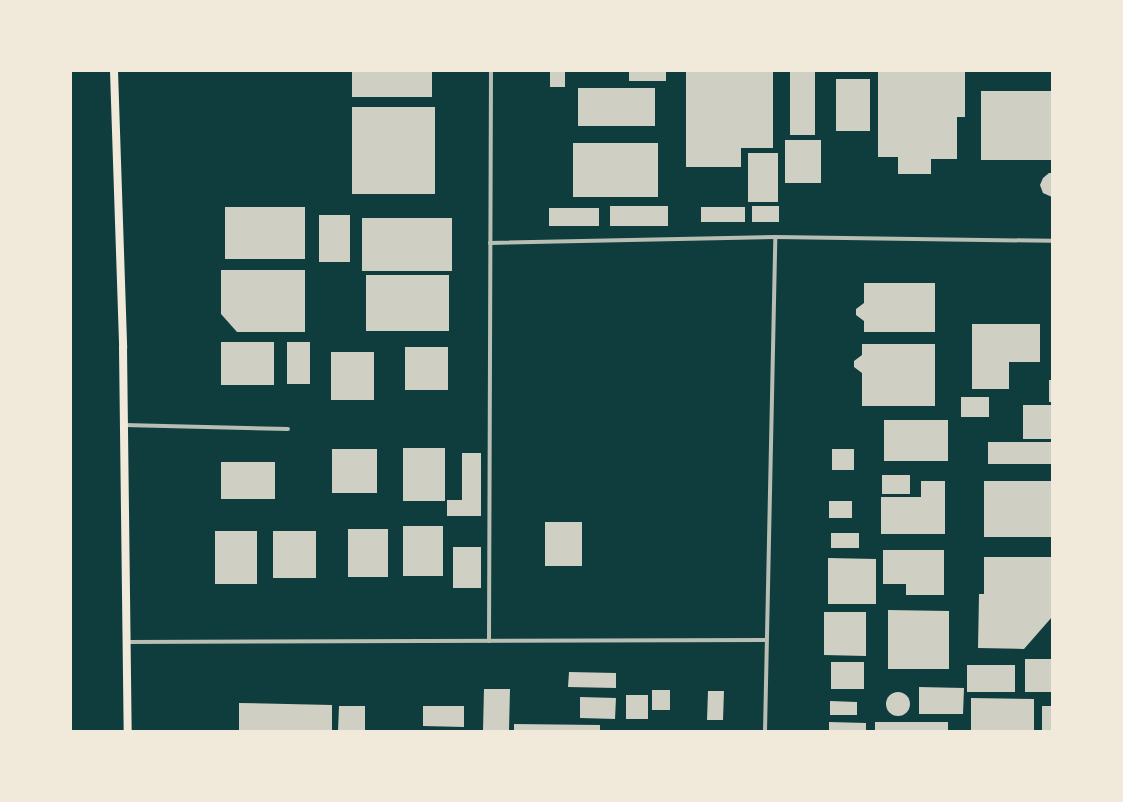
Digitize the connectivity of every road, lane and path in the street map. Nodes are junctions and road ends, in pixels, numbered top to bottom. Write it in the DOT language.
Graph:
graph roads {
  1 [pos="114,71"];
  2 [pos="491,71"];
  3 [pos="775,237"];
  4 [pos="1052,241"];
  5 [pos="490,243"];
  6 [pos="124,425"];
  7 [pos="288,429"];
  8 [pos="765,640"];
  9 [pos="490,641"];
  10 [pos="127,642"];
  11 [pos="128,731"];
  12 [pos="765,731"];
  1 -- 6 [label="main road"];
  2 -- 5 [label="street"];
  3 -- 4 [label="street"];
  3 -- 5 [label="street"];
  3 -- 8 [label="street"];
  5 -- 9 [label="street"];
  6 -- 7 [label="street"];
  6 -- 10 [label="main road"];
  8 -- 9 [label="street"];
  8 -- 12 [label="street"];
  9 -- 10 [label="street"];
  10 -- 11 [label="main road"];
}
